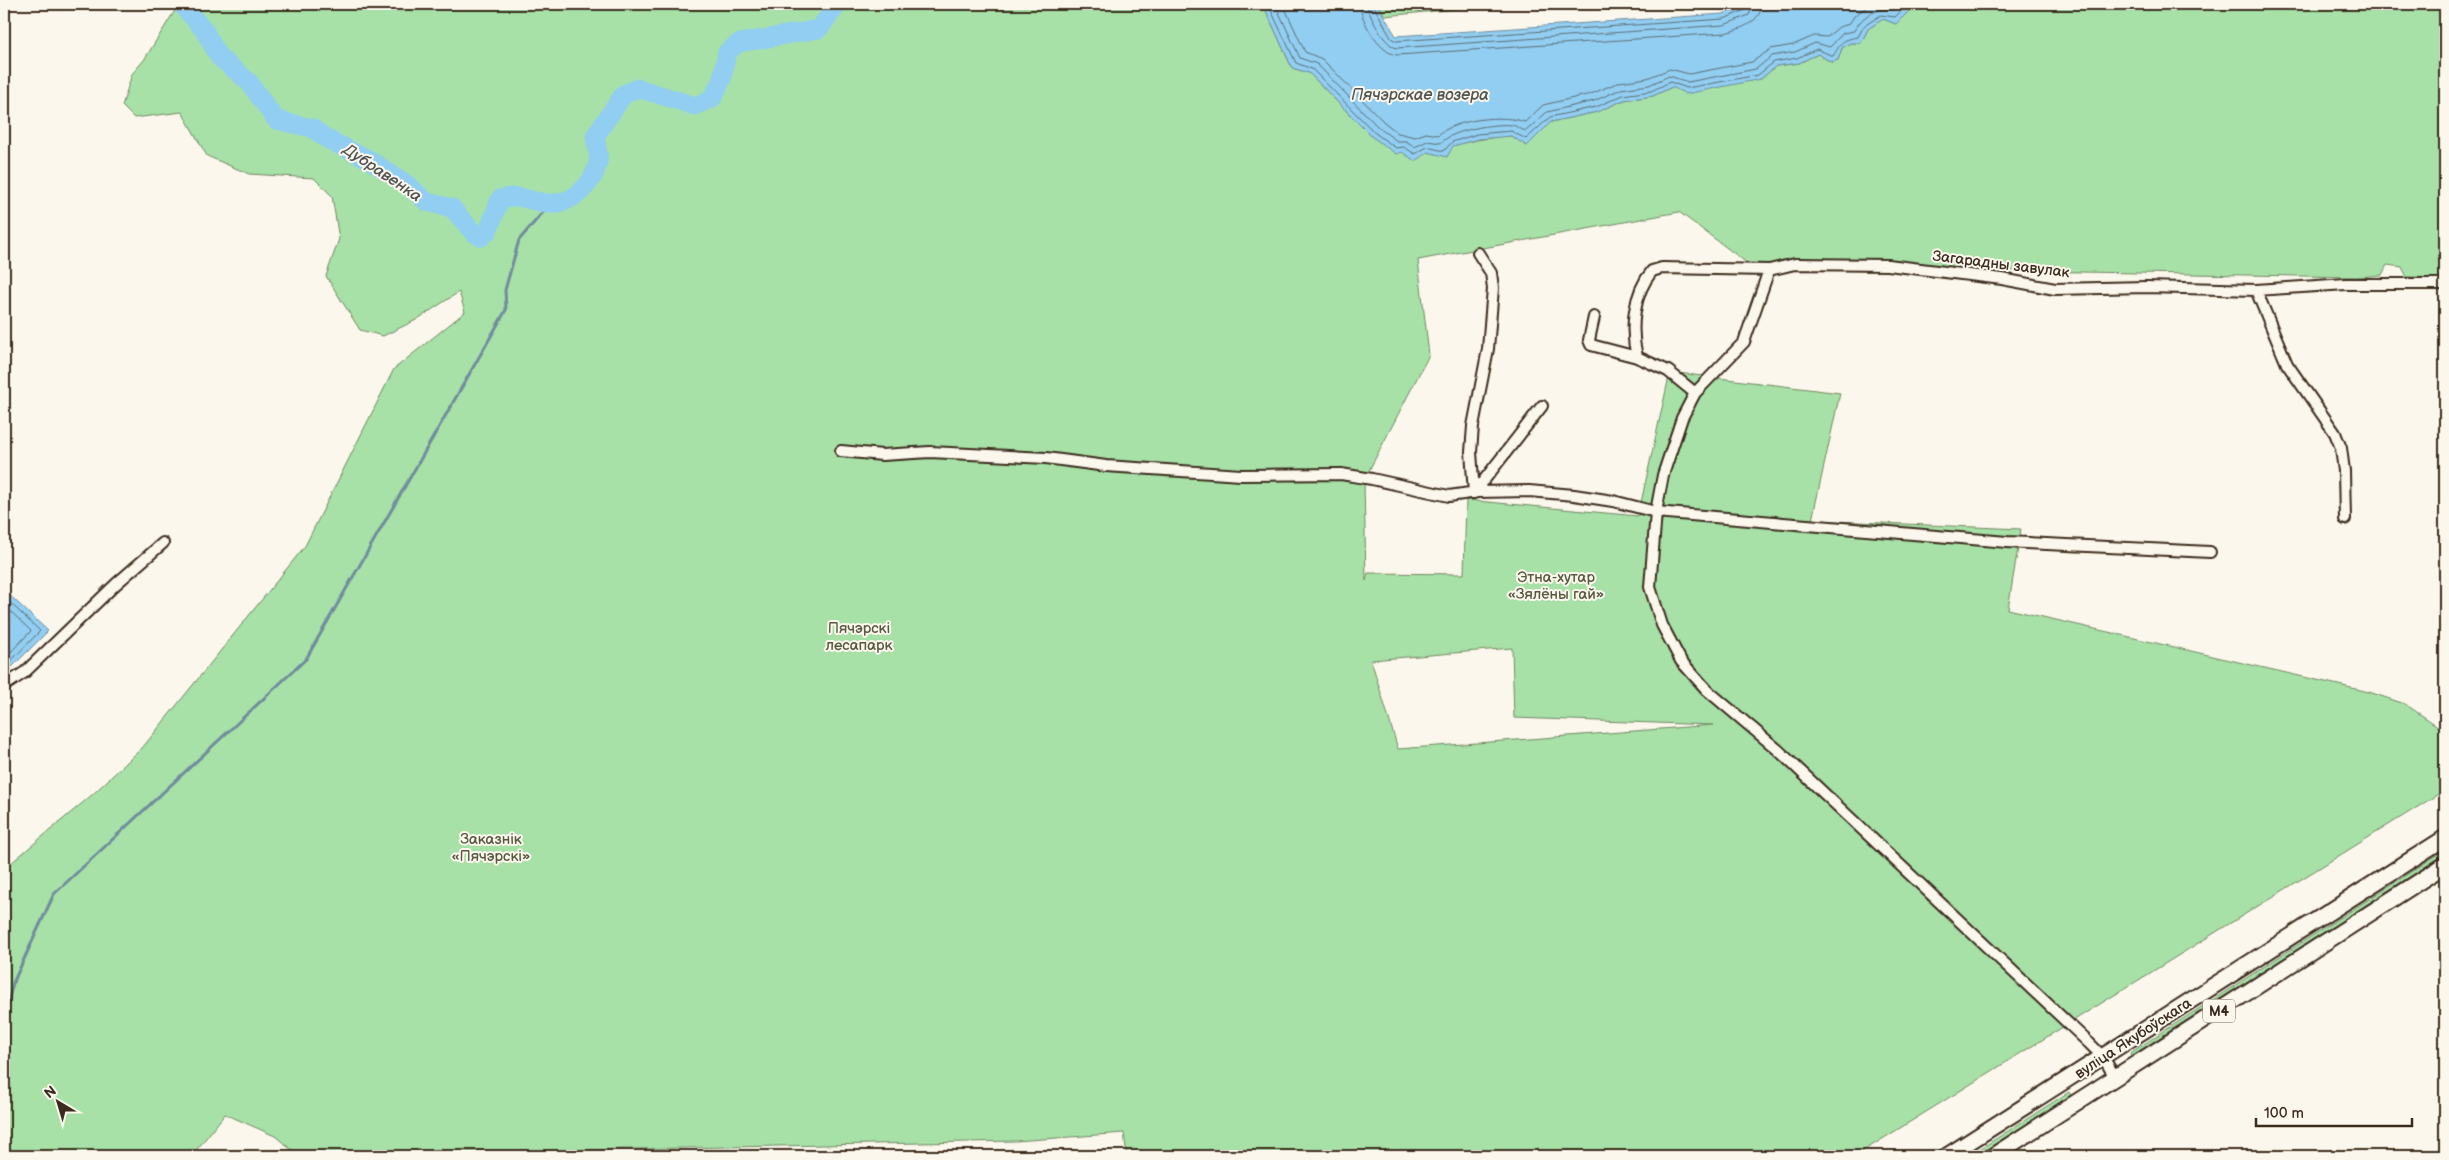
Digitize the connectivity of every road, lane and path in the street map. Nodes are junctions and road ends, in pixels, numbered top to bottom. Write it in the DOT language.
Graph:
graph roads {
  1 [pos="1478,253"];
  2 [pos="1769,270"];
  3 [pos="2445,284"];
  4 [pos="2256,290"];
  5 [pos="1594,317"];
  6 [pos="1637,357"];
  7 [pos="1695,393"];
  8 [pos="1542,406"];
  9 [pos="841,451"];
  10 [pos="1474,493"];
  11 [pos="1656,512"];
  12 [pos="2346,519"];
  13 [pos="163,543"];
  14 [pos="2210,552"];
  15 [pos="4,686"];
  16 [pos="2445,838"];
  17 [pos="2445,865"];
  18 [pos="2103,1057"];
  19 [pos="2115,1077"];
  20 [pos="1948,1156"];
  21 [pos="1993,1156"];
  1 -- 10 [label="street"];
  2 -- 4 [label="street, Загарадны завулак"];
  2 -- 6 [label="street, Загарадны завулак"];
  2 -- 7 [label="street"];
  3 -- 4 [label="street, Загарадны завулак"];
  4 -- 12 [label="street"];
  5 -- 6 [label="street"];
  6 -- 7 [label="street"];
  7 -- 11 [label="street"];
  8 -- 10 [label="street"];
  9 -- 10 [label="street"];
  10 -- 11 [label="street"];
  11 -- 14 [label="street"];
  11 -- 18 [label="street"];
  13 -- 15 [label="street"];
  16 -- 18 [label="main road, вуліца Якубоўскага / М4"];
  17 -- 19 [label="main road, вуліца Якубоўскага / М4"];
  18 -- 19 [label="street"];
  18 -- 20 [label="main road, вуліца Якубоўскага / М4"];
  19 -- 21 [label="main road, вуліца Якубоўскага / М4"];
}
